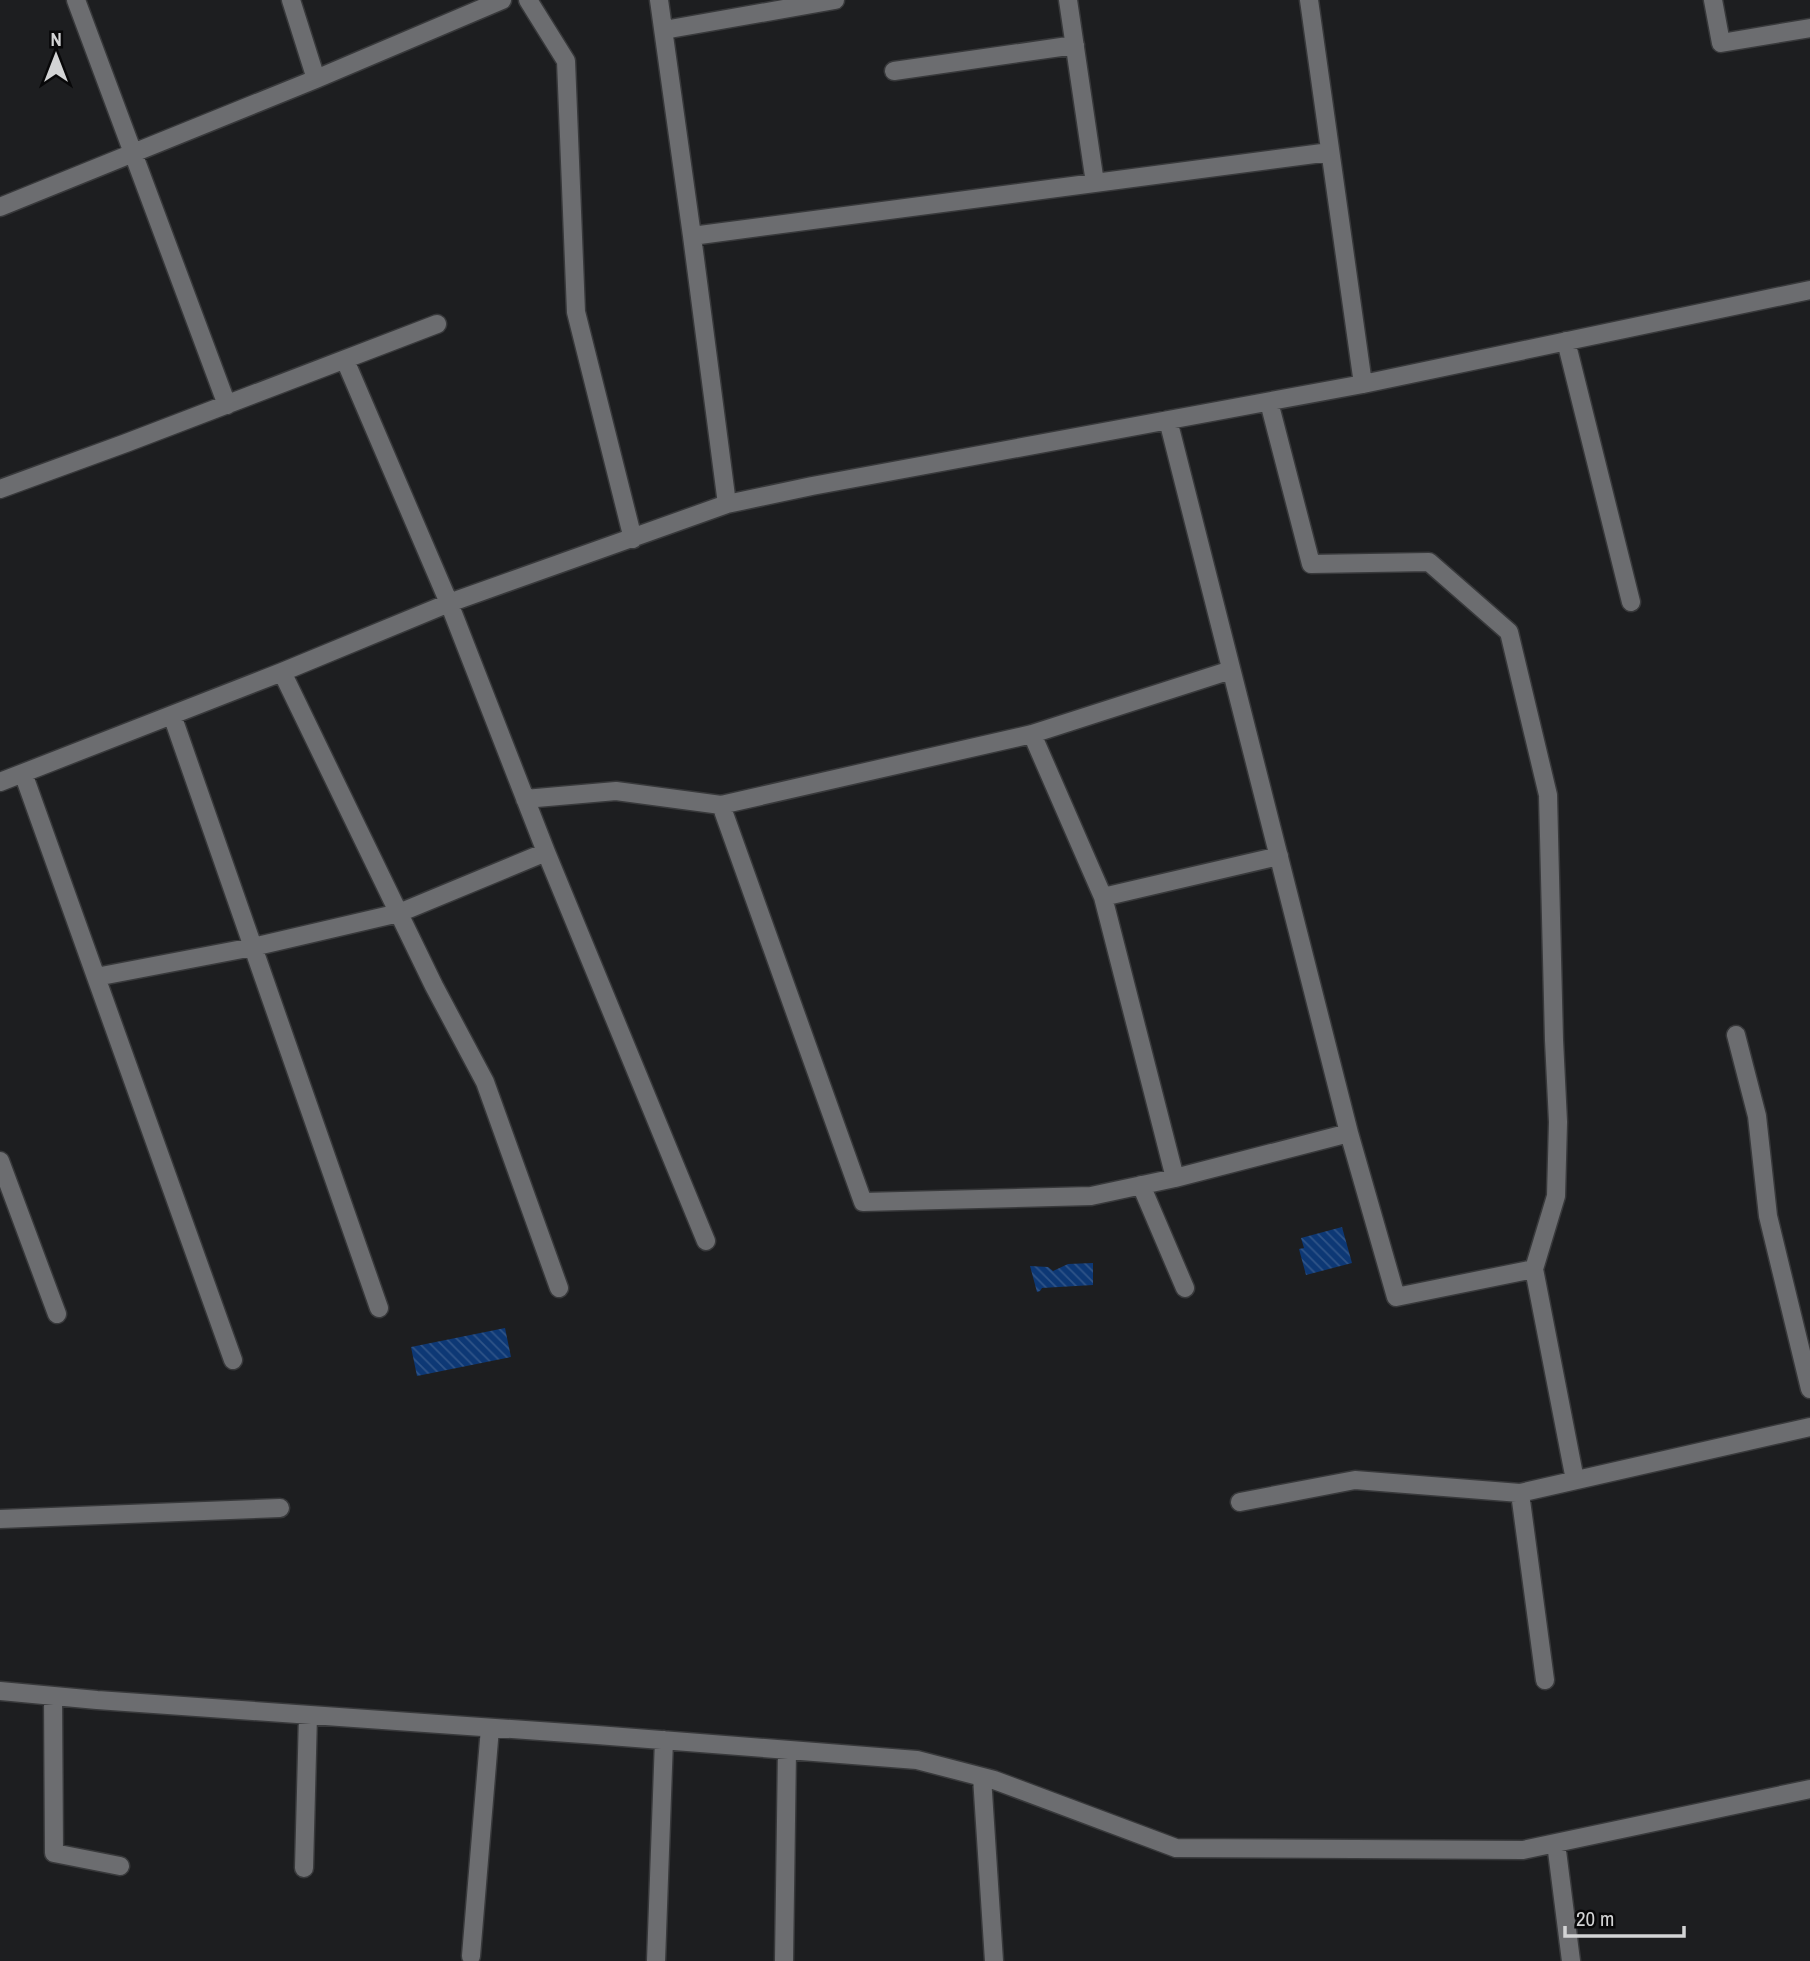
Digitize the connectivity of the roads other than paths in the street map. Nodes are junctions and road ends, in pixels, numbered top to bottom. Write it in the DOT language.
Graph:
graph roads {
  1 [pos="76,0"];
  2 [pos="291,0"];
  3 [pos="502,0"];
  4 [pos="528,0"];
  5 [pos="659,0"];
  6 [pos="835,0"];
  7 [pos="1068,0"];
  8 [pos="1309,0"];
  9 [pos="1713,0"];
  10 [pos="1810,28"];
  11 [pos="664,30"];
  12 [pos="1075,45"];
  13 [pos="894,71"];
  14 [pos="316,79"];
  15 [pos="1330,152"];
  16 [pos="133,153"];
  17 [pos="1095,183"];
  18 [pos="0,206"];
  19 [pos="692,236"];
  20 [pos="1810,290"];
  21 [pos="437,324"];
  22 [pos="1566,341"];
  23 [pos="345,360"];
  24 [pos="1363,384"];
  25 [pos="1269,402"];
  26 [pos="227,405"];
  27 [pos="1168,420"];
  28 [pos="0,489"];
  29 [pos="726,504"];
  30 [pos="633,539"];
  31 [pos="1631,602"];
  32 [pos="449,603"];
  33 [pos="1231,670"];
  34 [pos="282,672"];
  35 [pos="172,715"];
  36 [pos="1032,734"];
  37 [pos="23,773"];
  38 [pos="0,782"];
  39 [pos="525,799"];
  40 [pos="721,805"];
  41 [pos="546,852"];
  42 [pos="1279,856"];
  43 [pos="1103,897"];
  44 [pos="399,913"];
  45 [pos="253,947"];
  46 [pos="96,977"];
  47 [pos="1737,1035"];
  48 [pos="1349,1133"];
  49 [pos="0,1161"];
  50 [pos="1175,1178"];
  51 [pos="1141,1185"];
  52 [pos="706,1241"];
  53 [pos="1534,1269"];
  54 [pos="559,1288"];
  55 [pos="1185,1289"];
  56 [pos="380,1308"];
  57 [pos="57,1314"];
  58 [pos="233,1360"];
  59 [pos="1810,1389"];
  60 [pos="1810,1427"];
  61 [pos="1575,1480"];
  62 [pos="1520,1493"];
  63 [pos="1240,1502"];
  64 [pos="280,1508"];
  65 [pos="0,1519"];
  66 [pos="1545,1680"];
  67 [pos="0,1691"];
  68 [pos="53,1696"];
  69 [pos="308,1715"];
  70 [pos="490,1728"];
  71 [pos="664,1741"];
  72 [pos="787,1750"];
  73 [pos="982,1777"];
  74 [pos="1810,1789"];
  75 [pos="1556,1843"];
  76 [pos="120,1866"];
  77 [pos="304,1868"];
  78 [pos="471,1956"];
  79 [pos="656,1961"];
  80 [pos="784,1961"];
  81 [pos="994,1961"];
  82 [pos="1571,1961"];
  1 -- 16 [label="street"];
  2 -- 14 [label="street"];
  3 -- 14 [label="street"];
  4 -- 30 [label="street"];
  5 -- 11 [label="street"];
  6 -- 11 [label="street"];
  7 -- 12 [label="street"];
  8 -- 15 [label="street"];
  9 -- 10 [label="street"];
  11 -- 19 [label="street"];
  12 -- 13 [label="street"];
  12 -- 17 [label="street"];
  14 -- 16 [label="street"];
  15 -- 17 [label="street"];
  15 -- 24 [label="street"];
  16 -- 18 [label="street"];
  16 -- 26 [label="street"];
  17 -- 19 [label="street"];
  19 -- 29 [label="street"];
  20 -- 22 [label="street"];
  21 -- 23 [label="street"];
  22 -- 24 [label="street"];
  22 -- 31 [label="street"];
  23 -- 26 [label="street"];
  23 -- 32 [label="street"];
  24 -- 25 [label="street"];
  25 -- 27 [label="street"];
  25 -- 53 [label="street"];
  26 -- 28 [label="street"];
  27 -- 29 [label="street"];
  27 -- 33 [label="street"];
  29 -- 30 [label="street"];
  30 -- 32 [label="street"];
  32 -- 34 [label="street"];
  32 -- 39 [label="street"];
  33 -- 36 [label="street"];
  33 -- 42 [label="street"];
  34 -- 35 [label="street"];
  34 -- 44 [label="street"];
  35 -- 37 [label="street"];
  35 -- 45 [label="street"];
  36 -- 40 [label="street"];
  36 -- 43 [label="street"];
  37 -- 38 [label="street"];
  37 -- 46 [label="street"];
  39 -- 40 [label="street"];
  39 -- 41 [label="street"];
  40 -- 51 [label="street"];
  41 -- 44 [label="street"];
  41 -- 52 [label="street"];
  42 -- 43 [label="street"];
  42 -- 48 [label="street"];
  43 -- 50 [label="street"];
  44 -- 45 [label="street"];
  44 -- 54 [label="street"];
  45 -- 46 [label="street"];
  45 -- 56 [label="street"];
  46 -- 58 [label="street"];
  47 -- 59 [label="street"];
  48 -- 50 [label="street"];
  48 -- 53 [label="street"];
  49 -- 57 [label="street"];
  50 -- 51 [label="street"];
  51 -- 55 [label="street"];
  53 -- 61 [label="street"];
  60 -- 61 [label="street"];
  61 -- 62 [label="street"];
  62 -- 63 [label="street"];
  62 -- 66 [label="street"];
  64 -- 65 [label="street"];
  67 -- 68 [label="street"];
  68 -- 69 [label="street"];
  68 -- 76 [label="street"];
  69 -- 70 [label="street"];
  69 -- 77 [label="street"];
  70 -- 71 [label="street"];
  70 -- 78 [label="street"];
  71 -- 72 [label="street"];
  71 -- 79 [label="street"];
  72 -- 73 [label="street"];
  72 -- 80 [label="street"];
  73 -- 75 [label="street"];
  73 -- 81 [label="street"];
  74 -- 75 [label="street"];
  75 -- 82 [label="street"];
}
